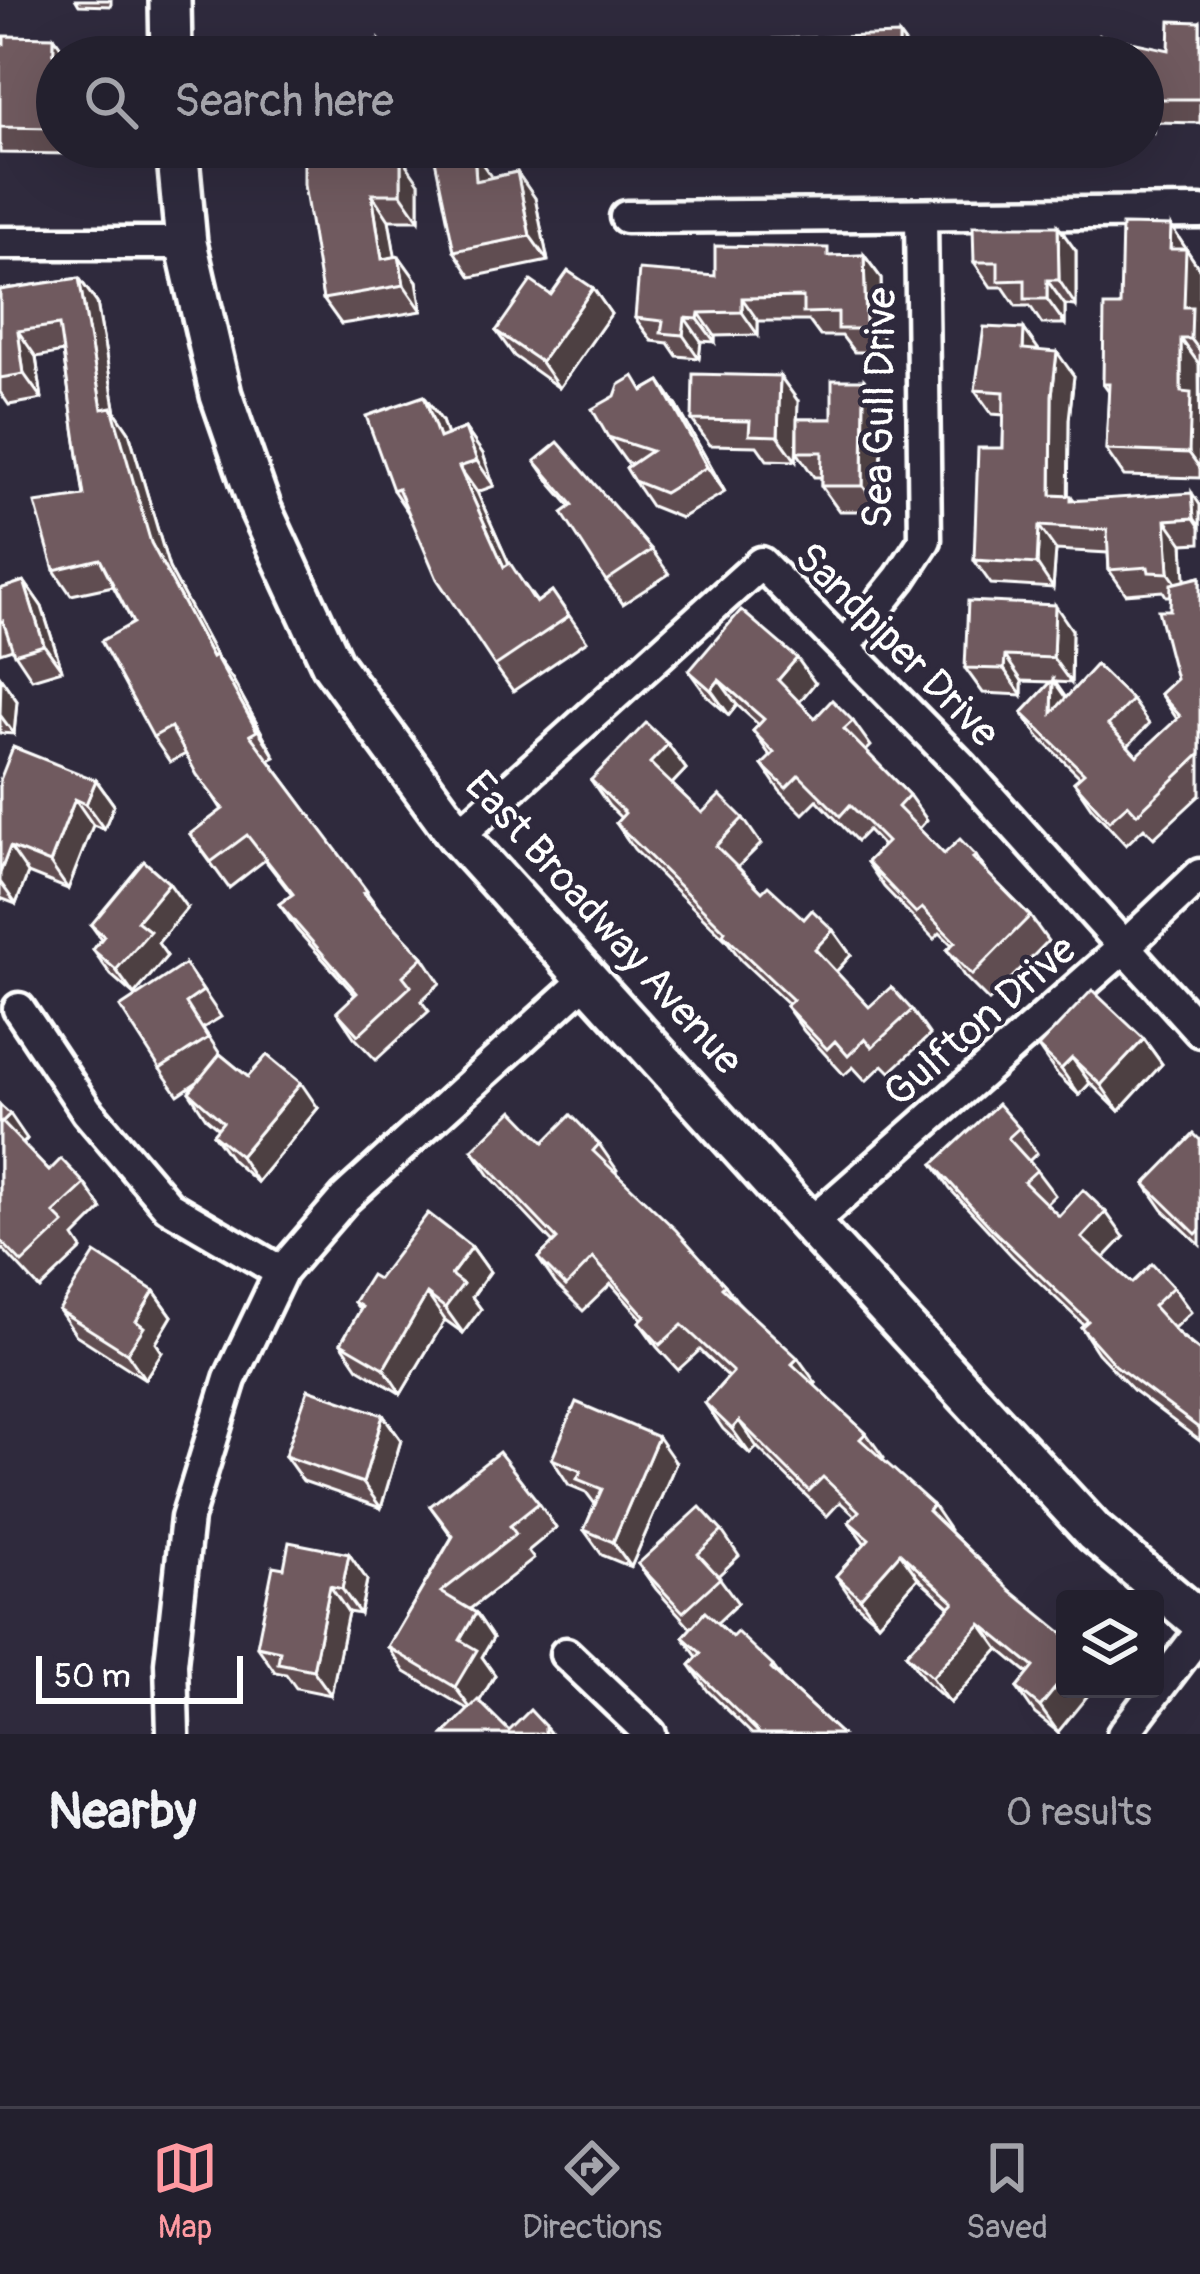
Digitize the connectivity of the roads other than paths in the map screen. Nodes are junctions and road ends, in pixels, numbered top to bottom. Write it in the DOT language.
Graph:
graph roads {
  1 [pos="170,0"];
  2 [pos="171,36"];
  3 [pos="179,168"];
  4 [pos="1200,212"];
  5 [pos="626,217"];
  6 [pos="921,217"];
  7 [pos="187,242"];
  8 [pos="0,243"];
  9 [pos="844,646"];
  10 [pos="458,836"];
  11 [pos="1200,875"];
  12 [pos="1124,948"];
  13 [pos="589,978"];
  14 [pos="19,1010"];
  15 [pos="1200,1031"];
  16 [pos="810,1224"];
  17 [pos="281,1272"];
  18 [pos="1200,1621"];
  19 [pos="1200,1634"];
  20 [pos="566,1654"];
  21 [pos="173,1734"];
  22 [pos="650,1734"];
  23 [pos="1123,1734"];
  1 -- 2 [label="street"];
  3 -- 7 [label="street, East Broadway Avenue"];
  4 -- 6 [label="street"];
  5 -- 6 [label="street"];
  6 -- 9 [label="street, Sea Gull Drive"];
  7 -- 8 [label="street"];
  7 -- 10 [label="street, East Broadway Avenue"];
  9 -- 10 [label="street, Sandpiper Drive"];
  9 -- 12 [label="street, Sandpiper Drive"];
  10 -- 13 [label="street, East Broadway Avenue"];
  11 -- 12 [label="street, Gulfton Drive"];
  12 -- 15 [label="street, Sandpiper Drive"];
  12 -- 16 [label="street, Gulfton Drive"];
  13 -- 16 [label="street, East Broadway Avenue"];
  13 -- 17 [label="street"];
  14 -- 17 [label="street"];
  16 -- 18 [label="street, East Broadway Avenue"];
  17 -- 21 [label="street"];
  19 -- 23 [label="street"];
  20 -- 22 [label="street"];
}
